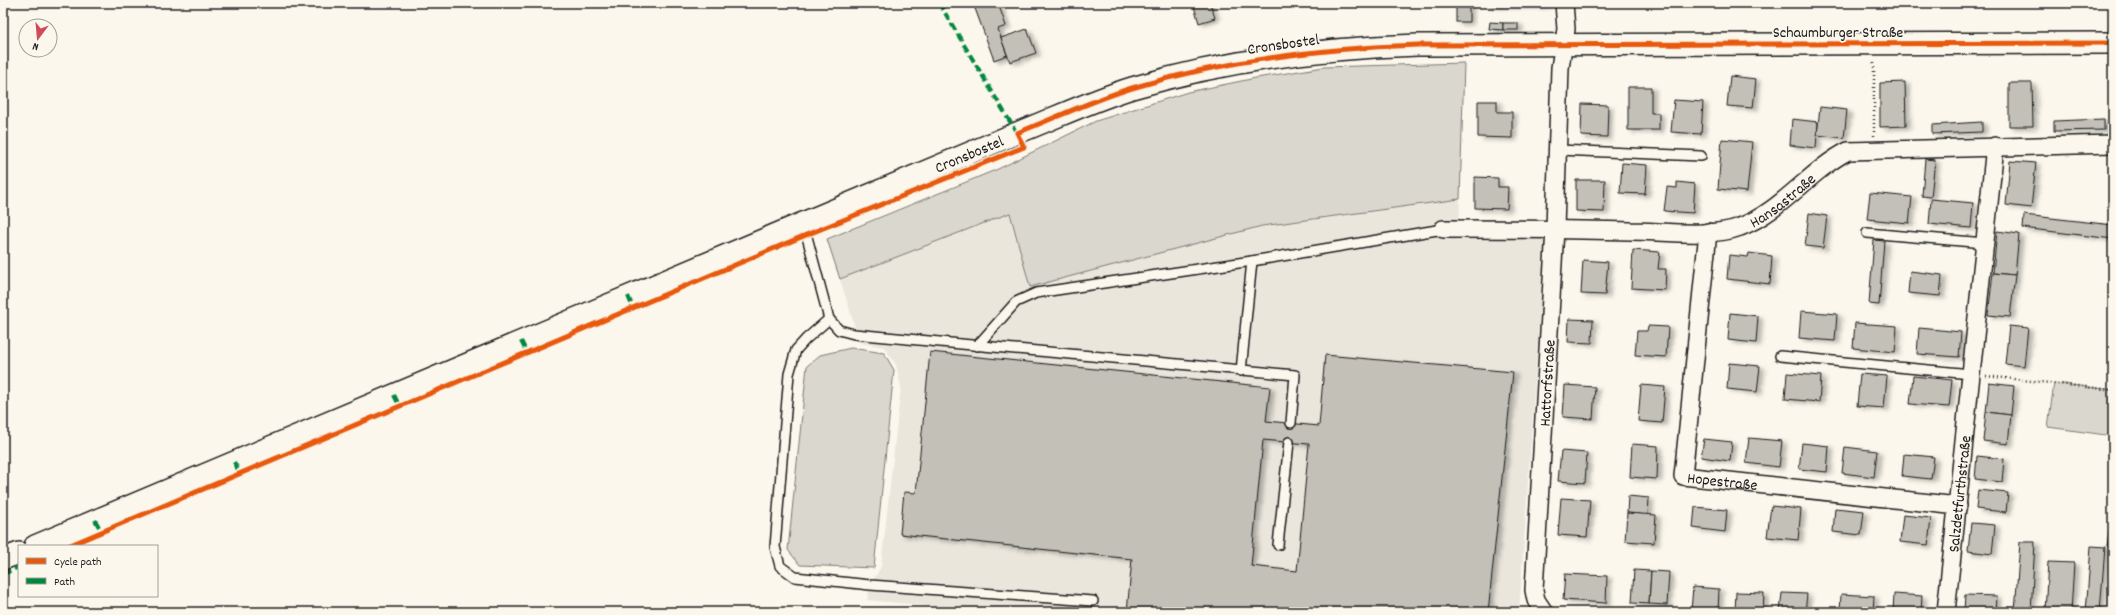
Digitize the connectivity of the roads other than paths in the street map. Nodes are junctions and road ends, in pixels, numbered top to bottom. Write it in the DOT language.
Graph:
graph roads {
  1 [pos="1564,3"];
  2 [pos="2113,43"];
  3 [pos="1563,44"];
  4 [pos="2113,144"];
  5 [pos="1995,146"];
  6 [pos="1558,150"];
  7 [pos="1701,156"];
  8 [pos="804,222"];
  9 [pos="1443,229"];
  10 [pos="1555,229"];
  11 [pos="1708,232"];
  12 [pos="1867,233"];
  13 [pos="1985,244"];
  14 [pos="1252,261"];
  15 [pos="829,319"];
  16 [pos="977,346"];
  17 [pos="1780,356"];
  18 [pos="1241,370"];
  19 [pos="1972,374"];
  20 [pos="1291,424"];
  21 [pos="1289,442"];
  22 [pos="1958,506"];
  23 [pos="37,545"];
  24 [pos="1278,545"];
  25 [pos="18,553"];
  26 [pos="3,560"];
  27 [pos="1093,601"];
  28 [pos="1544,612"];
  29 [pos="1946,612"];
  1 -- 3 [label="street, Hattorfstraße"];
  2 -- 3 [label="street, Schaumburger Straße"];
  3 -- 6 [label="street, Hattorfstraße"];
  3 -- 8 [label="street, Cronsbostel"];
  4 -- 5 [label="street, Hansastraße"];
  5 -- 11 [label="street, Hansastraße"];
  5 -- 13 [label="street, Salzdetfurthstraße"];
  6 -- 7 [label="lane"];
  6 -- 10 [label="street, Hattorfstraße"];
  8 -- 15 [label="lane"];
  8 -- 23 [label="street, Cronsbostel"];
  9 -- 10 [label="street, Hansastraße"];
  9 -- 14 [label="lane"];
  10 -- 11 [label="street, Hansastraße"];
  10 -- 28 [label="street, Hattorfstraße"];
  11 -- 22 [label="street, Hopestraße"];
  12 -- 13 [label="lane"];
  13 -- 19 [label="street, Salzdetfurthstraße"];
  14 -- 16 [label="lane"];
  14 -- 18 [label="lane"];
  15 -- 16 [label="lane"];
  15 -- 27 [label="lane"];
  16 -- 18 [label="lane"];
  17 -- 19 [label="lane"];
  18 -- 20 [label="lane"];
  19 -- 22 [label="street, Salzdetfurthstraße"];
  21 -- 24 [label="lane"];
  22 -- 29 [label="street, Salzdetfurthstraße"];
  25 -- 26 [label="street"];
}
